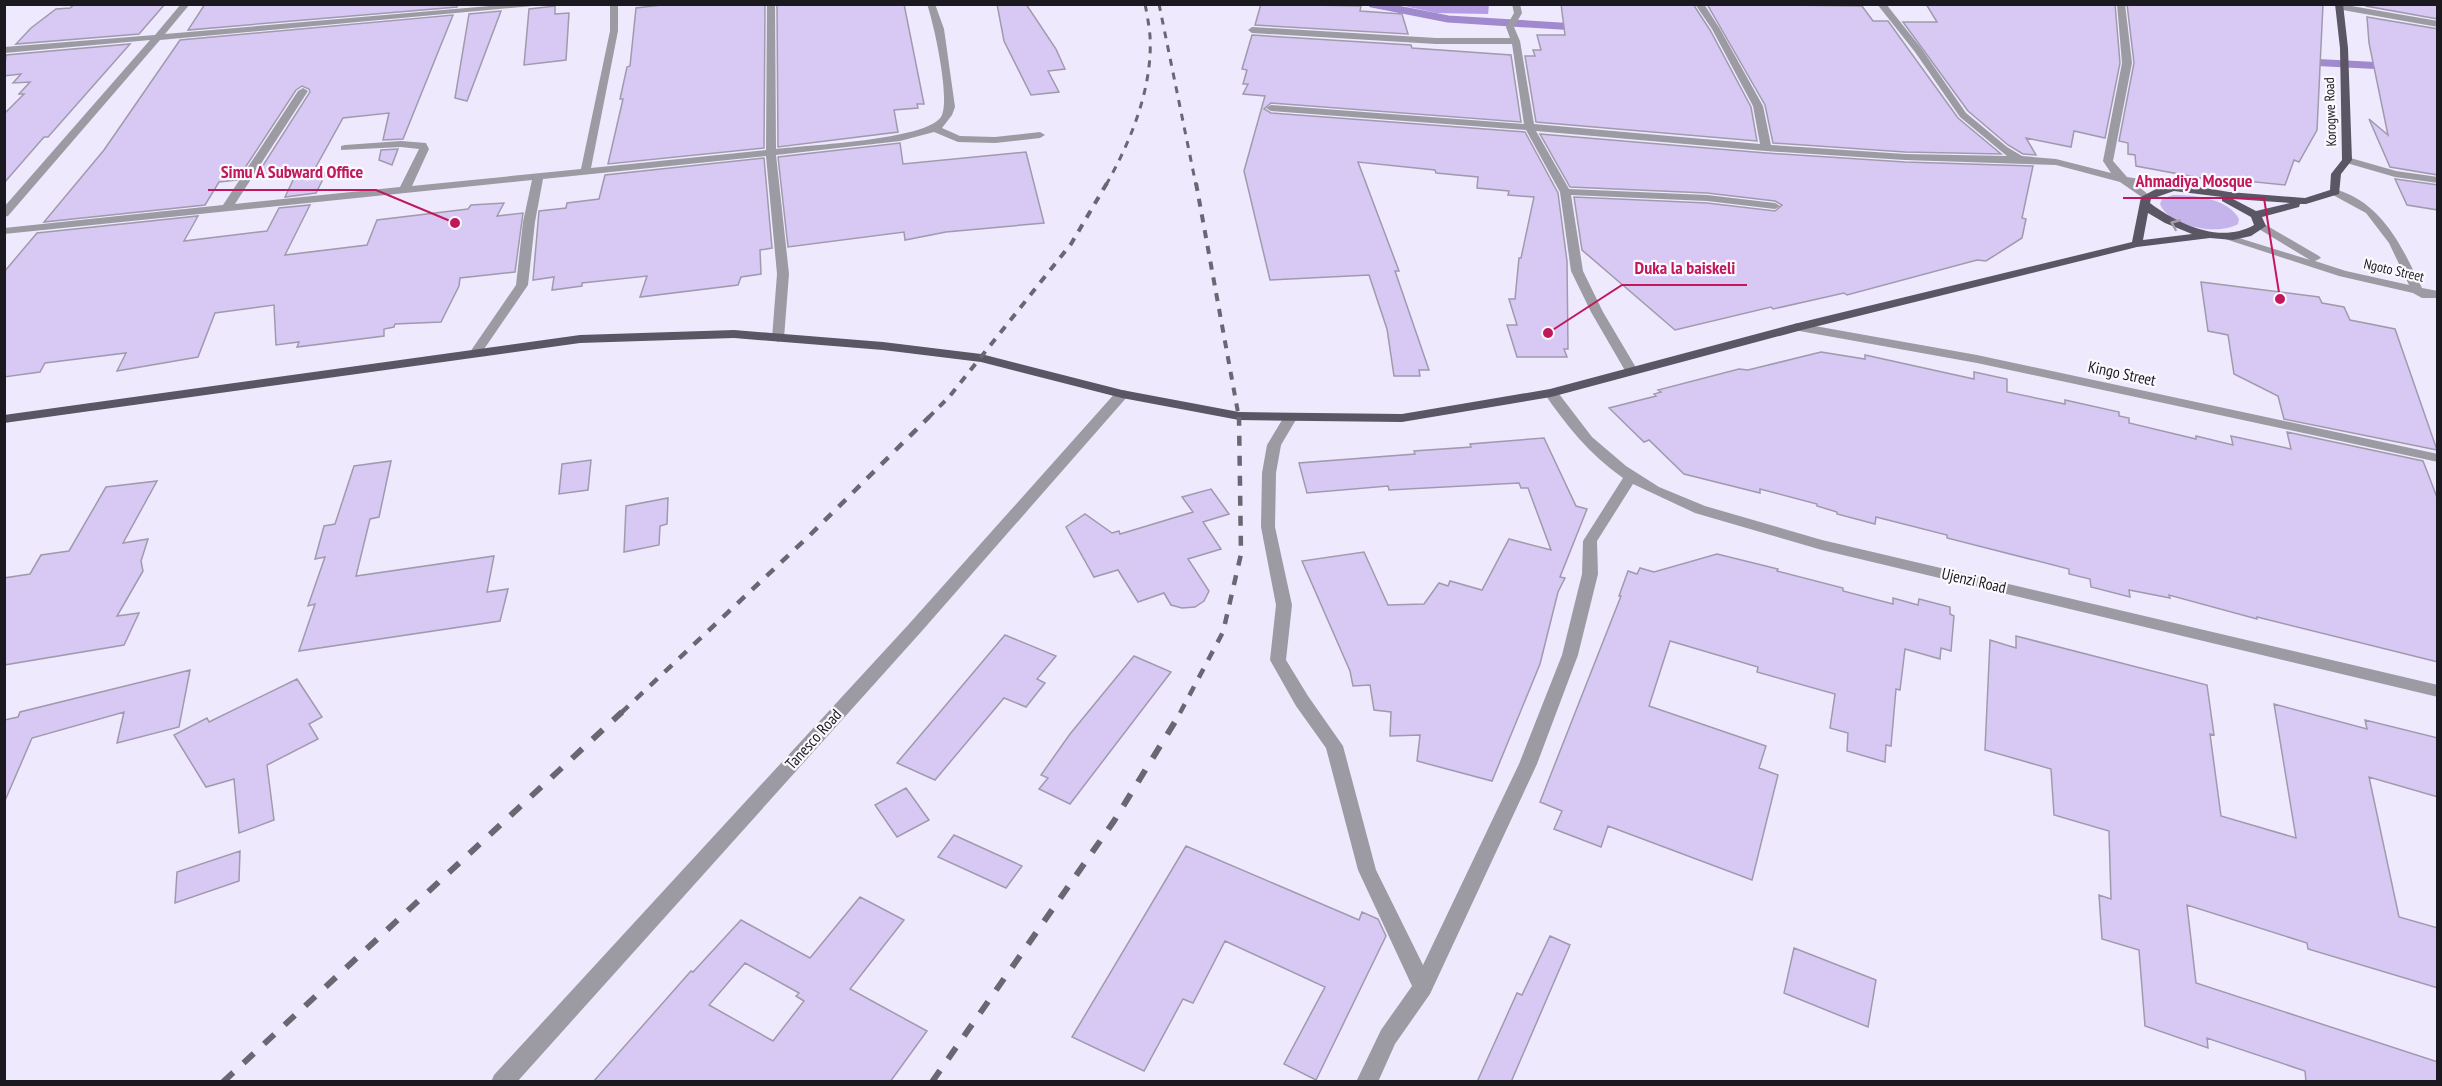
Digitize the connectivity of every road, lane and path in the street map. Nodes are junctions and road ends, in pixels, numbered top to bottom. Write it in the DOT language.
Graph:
graph roads {
  1 [pos="186,4"];
  2 [pos="550,4"];
  3 [pos="614,4"];
  4 [pos="771,4"];
  5 [pos="931,4"];
  6 [pos="1699,4"];
  7 [pos="1881,4"];
  8 [pos="2121,4"];
  9 [pos="2340,6"];
  10 [pos="1517,9"];
  11 [pos="2438,24"];
  12 [pos="1252,30"];
  13 [pos="157,37"];
  14 [pos="1516,41"];
  15 [pos="4,50"];
  16 [pos="303,91"];
  17 [pos="1271,108"];
  18 [pos="1529,127"];
  19 [pos="934,129"];
  20 [pos="1040,135"];
  21 [pos="345,148"];
  22 [pos="1766,148"];
  23 [pos="771,152"];
  24 [pos="2020,159"];
  25 [pos="2347,159"];
  26 [pos="585,173"];
  27 [pos="538,178"];
  28 [pos="2123,180"];
  29 [pos="2438,180"];
  30 [pos="2177,188"];
  31 [pos="2194,188"];
  32 [pos="405,189"];
  33 [pos="1565,192"];
  34 [pos="2335,192"];
  35 [pos="2145,200"];
  36 [pos="2306,201"];
  37 [pos="1776,206"];
  38 [pos="227,207"];
  39 [pos="4,214"];
  40 [pos="2257,221"];
  41 [pos="4,231"];
  42 [pos="2216,236"];
  43 [pos="2138,244"];
  44 [pos="2343,274"];
  45 [pos="2418,292"];
  46 [pos="2438,295"];
  47 [pos="2438,303"];
  48 [pos="1798,327"];
  49 [pos="778,338"];
  50 [pos="476,352"];
  51 [pos="1632,371"];
  52 [pos="1551,393"];
  53 [pos="1122,394"];
  54 [pos="1290,418"];
  55 [pos="4,419"];
  56 [pos="2438,458"];
  57 [pos="1630,477"];
  58 [pos="2438,691"];
  59 [pos="1424,987"];
  60 [pos="502,1082"];
  61 [pos="1367,1082"];
  1 -- 13 [label="street"];
  2 -- 13 [label="street"];
  3 -- 26 [label="street"];
  4 -- 23 [label="street"];
  5 -- 19 [label="street"];
  6 -- 22 [label="street"];
  7 -- 24 [label="street"];
  8 -- 28 [label="street"];
  9 -- 11 [label="street"];
  9 -- 25 [label="main road, Korogwe Road"];
  10 -- 14 [label="street"];
  12 -- 14 [label="street"];
  13 -- 15 [label="street"];
  13 -- 39 [label="street"];
  14 -- 18 [label="street"];
  16 -- 38 [label="street"];
  17 -- 18 [label="street"];
  18 -- 22 [label="street"];
  18 -- 33 [label="street"];
  19 -- 20 [label="street"];
  19 -- 23 [label="street"];
  21 -- 32 [label="street"];
  22 -- 24 [label="street"];
  23 -- 26 [label="street"];
  23 -- 49 [label="street"];
  24 -- 28 [label="street"];
  25 -- 29 [label="street"];
  25 -- 34 [label="main road, Korogwe Road"];
  26 -- 27 [label="street"];
  27 -- 32 [label="street"];
  27 -- 50 [label="street"];
  28 -- 30 [label="street"];
  28 -- 35 [label="street"];
  30 -- 31 [label="main road"];
  30 -- 35 [label="main road"];
  31 -- 36 [label="main road"];
  31 -- 40 [label="main road"];
  32 -- 38 [label="street"];
  33 -- 37 [label="street"];
  33 -- 51 [label="street"];
  34 -- 36 [label="main road"];
  34 -- 45 [label="street"];
  42 -- 35 [label="main road, one-way"];
  35 -- 43 [label="main road"];
  36 -- 40 [label="main road"];
  38 -- 41 [label="street"];
  40 -- 42 [label="main road"];
  40 -- 44 [label="street"];
  42 -- 43 [label="main road"];
  42 -- 44 [label="street"];
  43 -- 48 [label="main road"];
  44 -- 45 [label="street, Ngoto Street"];
  45 -- 46 [label="street, Ngoto Street"];
  45 -- 47 [label="street"];
  48 -- 51 [label="main road"];
  48 -- 56 [label="street, Kingo Street"];
  49 -- 50 [label="main road"];
  49 -- 53 [label="main road"];
  50 -- 55 [label="main road"];
  51 -- 52 [label="main road"];
  52 -- 54 [label="main road"];
  52 -- 57 [label="street, Ujenzi Road"];
  53 -- 54 [label="main road"];
  53 -- 60 [label="street, Tanesco Road"];
  54 -- 59 [label="street"];
  57 -- 58 [label="street, Ujenzi Road"];
  57 -- 59 [label="street"];
  59 -- 61 [label="street"];
}
